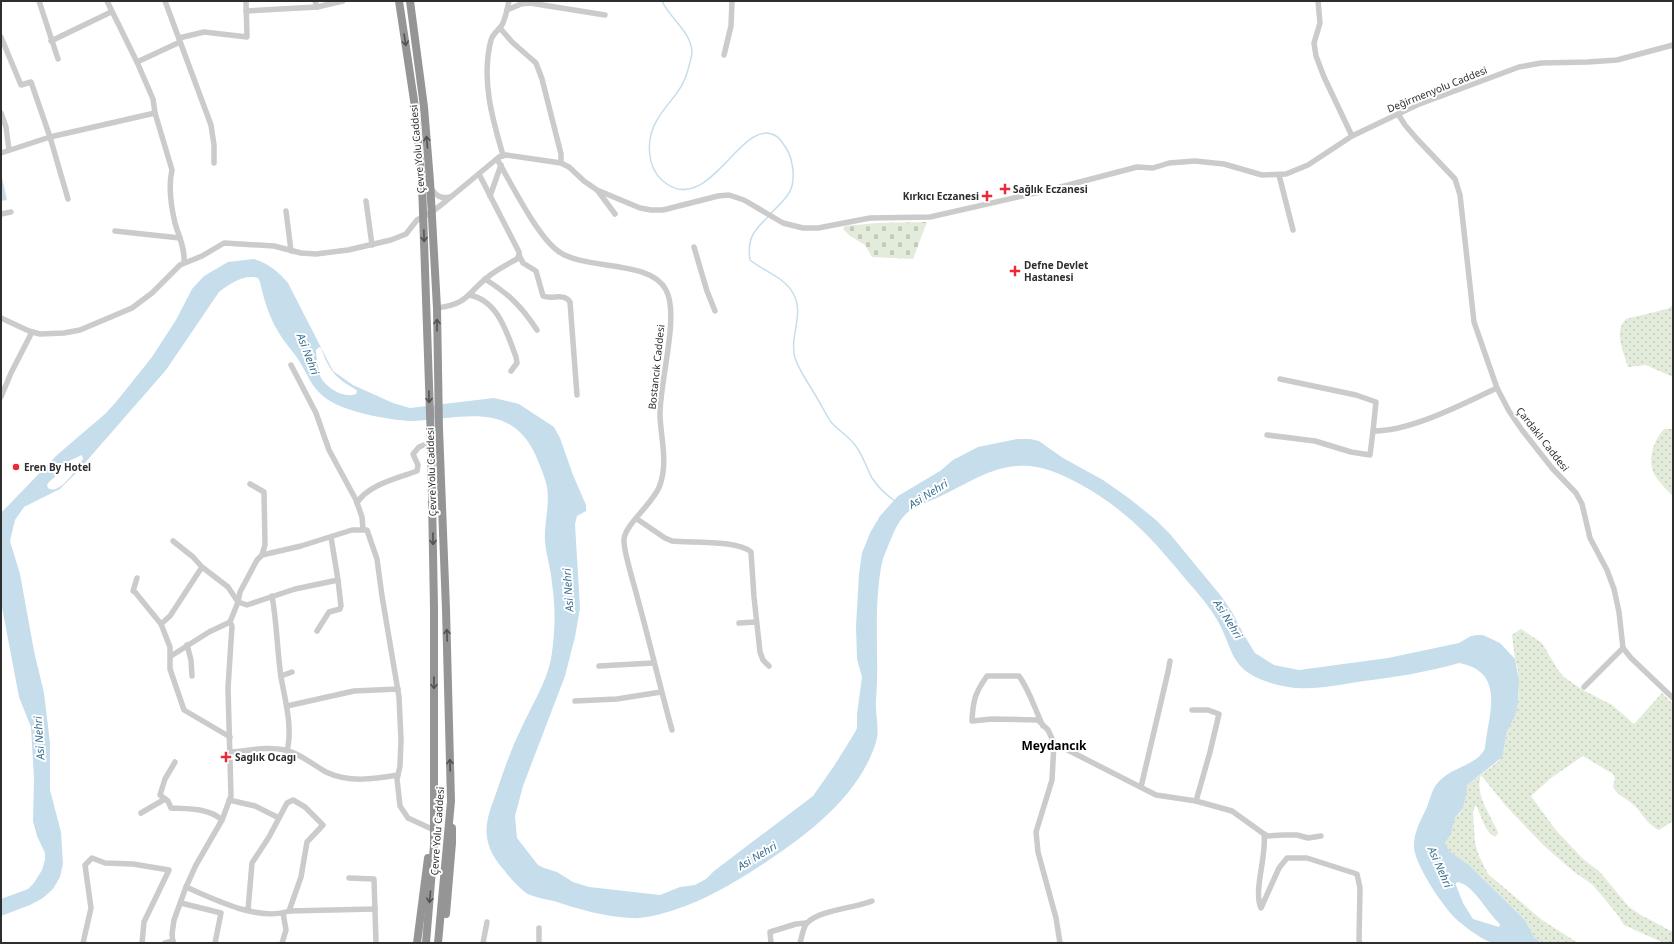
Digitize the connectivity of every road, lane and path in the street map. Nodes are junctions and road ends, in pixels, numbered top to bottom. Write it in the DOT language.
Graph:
graph roads {
  1 [pos="39,1"];
  2 [pos="107,1"];
  3 [pos="165,1"];
  4 [pos="246,1"];
  5 [pos="315,1"];
  6 [pos="343,1"];
  7 [pos="399,1"];
  8 [pos="410,1"];
  9 [pos="510,1"];
  10 [pos="732,1"];
  11 [pos="1318,1"];
  12 [pos="317,7"];
  13 [pos="507,10"];
  14 [pos="246,11"];
  15 [pos="112,12"];
  16 [pos="605,15"];
  17 [pos="500,28"];
  18 [pos="1,37"];
  19 [pos="180,40"];
  20 [pos="51,41"];
  21 [pos="1673,45"];
  22 [pos="724,55"];
  23 [pos="58,59"];
  24 [pos="137,62"];
  25 [pos="1,113"];
  26 [pos="155,113"];
  27 [pos="1398,114"];
  28 [pos="1352,136"];
  29 [pos="50,137"];
  30 [pos="9,150"];
  31 [pos="1,153"];
  32 [pos="503,155"];
  33 [pos="497,159"];
  34 [pos="214,163"];
  35 [pos="561,163"];
  36 [pos="501,165"];
  37 [pos="480,174"];
  38 [pos="1279,175"];
  39 [pos="430,187"];
  40 [pos="598,190"];
  41 [pos="490,196"];
  42 [pos="451,197"];
  43 [pos="68,199"];
  44 [pos="366,201"];
  45 [pos="286,211"];
  46 [pos="11,212"];
  47 [pos="432,212"];
  48 [pos="1,214"];
  49 [pos="615,214"];
  50 [pos="423,215"];
  51 [pos="1293,230"];
  52 [pos="115,231"];
  53 [pos="180,238"];
  54 [pos="372,245"];
  55 [pos="694,248"];
  56 [pos="291,251"];
  57 [pos="519,255"];
  58 [pos="184,262"];
  59 [pos="485,279"];
  60 [pos="469,295"];
  61 [pos="437,308"];
  62 [pos="715,311"];
  63 [pos="1,318"];
  64 [pos="537,330"];
  65 [pos="32,332"];
  66 [pos="291,366"];
  67 [pos="511,371"];
  68 [pos="1280,379"];
  69 [pos="1497,388"];
  70 [pos="577,395"];
  71 [pos="1,397"];
  72 [pos="1373,431"];
  73 [pos="1267,435"];
  74 [pos="431,442"];
  75 [pos="250,484"];
  76 [pos="358,503"];
  77 [pos="636,519"];
  78 [pos="363,529"];
  79 [pos="331,537"];
  80 [pos="173,541"];
  81 [pos="262,555"];
  82 [pos="202,566"];
  83 [pos="137,578"];
  84 [pos="338,580"];
  85 [pos="272,596"];
  86 [pos="238,602"];
  87 [pos="230,622"];
  88 [pos="756,622"];
  89 [pos="739,623"];
  90 [pos="161,624"];
  91 [pos="317,631"];
  92 [pos="187,645"];
  93 [pos="1623,648"];
  94 [pos="170,656"];
  95 [pos="1170,661"];
  96 [pos="653,663"];
  97 [pos="599,666"];
  98 [pos="769,666"];
  99 [pos="292,672"];
  100 [pos="192,676"];
  101 [pos="281,676"];
  102 [pos="1584,687"];
  103 [pos="398,689"];
  104 [pos="662,692"];
  105 [pos="1673,698"];
  106 [pos="575,701"];
  107 [pos="286,706"];
  108 [pos="1192,710"];
  109 [pos="1043,726"];
  110 [pos="672,730"];
  111 [pos="230,737"];
  112 [pos="1054,743"];
  113 [pos="287,751"];
  114 [pos="230,752"];
  115 [pos="175,762"];
  116 [pos="398,775"];
  117 [pos="1141,787"];
  118 [pos="165,799"];
  119 [pos="229,800"];
  120 [pos="451,801"];
  121 [pos="1196,801"];
  122 [pos="141,813"];
  123 [pos="279,818"];
  124 [pos="222,820"];
  125 [pos="434,830"];
  126 [pos="1264,834"];
  127 [pos="1321,836"];
  128 [pos="349,878"];
  129 [pos="186,887"];
  130 [pos="872,901"];
  131 [pos="181,903"];
  132 [pos="224,903"];
  133 [pos="375,909"];
  134 [pos="248,910"];
  135 [pos="286,912"];
  136 [pos="222,914"];
  137 [pos="487,922"];
  138 [pos="806,923"];
  139 [pos="540,928"];
  140 [pos="173,942"];
  141 [pos="83,943"];
  142 [pos="142,943"];
  143 [pos="165,943"];
  144 [pos="215,943"];
  145 [pos="282,943"];
  146 [pos="376,943"];
  147 [pos="417,943"];
  148 [pos="426,943"];
  149 [pos="438,943"];
  150 [pos="442,943"];
  151 [pos="483,943"];
  152 [pos="539,943"];
  153 [pos="771,943"];
  154 [pos="800,943"];
  155 [pos="1060,943"];
  156 [pos="1360,943"];
  1 -- 20 [label="street"];
  2 -- 15 [label="street"];
  3 -- 19 [label="street"];
  4 -- 14 [label="street"];
  5 -- 12 [label="street"];
  6 -- 12 [label="street"];
  7 -- 50 [label="highway, Çevre Yolu Caddesi, one-way"];
  39 -- 8 [label="highway, Çevre Yolu Caddesi, one-way"];
  9 -- 13 [label="street"];
  10 -- 22 [label="street"];
  11 -- 28 [label="street"];
  12 -- 14 [label="street"];
  13 -- 16 [label="street"];
  13 -- 17 [label="street"];
  14 -- 19 [label="street"];
  15 -- 20 [label="street"];
  15 -- 24 [label="street"];
  17 -- 32 [label="street"];
  17 -- 35 [label="street"];
  18 -- 29 [label="street"];
  19 -- 24 [label="street"];
  19 -- 34 [label="street"];
  20 -- 23 [label="street"];
  21 -- 27 [label="street, Değirmenyolu Caddesi"];
  24 -- 26 [label="street"];
  25 -- 30 [label="street"];
  26 -- 29 [label="street"];
  26 -- 53 [label="street"];
  27 -- 28 [label="street, Değirmenyolu Caddesi"];
  27 -- 69 [label="street, Çardaklı Caddesi"];
  28 -- 38 [label="street, Değirmenyolu Caddesi"];
  29 -- 30 [label="street"];
  29 -- 43 [label="street"];
  30 -- 31 [label="street"];
  32 -- 33 [label="street"];
  32 -- 35 [label="street, Değirmenyolu Caddesi"];
  33 -- 36 [label="street, Bostancık Caddesi"];
  33 -- 37 [label="street"];
  35 -- 40 [label="street, Değirmenyolu Caddesi"];
  36 -- 41 [label="street"];
  36 -- 77 [label="street, Bostancık Caddesi"];
  37 -- 41 [label="street"];
  37 -- 42 [label="street"];
  38 -- 40 [label="street, Değirmenyolu Caddesi"];
  38 -- 51 [label="street"];
  39 -- 42 [label="street"];
  39 -- 47 [label="highway, Çevre Yolu Caddesi"];
  40 -- 49 [label="street"];
  41 -- 57 [label="street"];
  42 -- 47 [label="street"];
  44 -- 54 [label="street"];
  45 -- 56 [label="street"];
  46 -- 48 [label="street"];
  47 -- 50 [label="street"];
  47 -- 61 [label="highway, Çevre Yolu Caddesi"];
  50 -- 54 [label="street"];
  50 -- 74 [label="highway, Çevre Yolu Caddesi, one-way"];
  52 -- 53 [label="street"];
  53 -- 58 [label="street"];
  54 -- 56 [label="street"];
  55 -- 62 [label="street"];
  56 -- 58 [label="street"];
  57 -- 59 [label="street"];
  57 -- 70 [label="street"];
  58 -- 65 [label="street"];
  59 -- 60 [label="street"];
  59 -- 64 [label="street"];
  60 -- 61 [label="street"];
  60 -- 67 [label="street"];
  120 -- 61 [label="highway, Çevre Yolu Caddesi, one-way"];
  63 -- 65 [label="street"];
  65 -- 71 [label="street"];
  66 -- 76 [label="street"];
  68 -- 72 [label="street"];
  69 -- 72 [label="street"];
  69 -- 93 [label="street, Çardaklı Caddesi"];
  72 -- 73 [label="street"];
  74 -- 76 [label="street"];
  74 -- 125 [label="highway, Çevre Yolu Caddesi, one-way"];
  75 -- 81 [label="street"];
  76 -- 78 [label="street"];
  77 -- 88 [label="street"];
  77 -- 96 [label="street, Bostancık Caddesi"];
  78 -- 79 [label="street"];
  78 -- 103 [label="street"];
  79 -- 81 [label="street"];
  79 -- 84 [label="street"];
  80 -- 82 [label="street"];
  81 -- 86 [label="street"];
  82 -- 86 [label="street"];
  82 -- 90 [label="street"];
  83 -- 90 [label="street"];
  84 -- 85 [label="street"];
  84 -- 91 [label="street"];
  85 -- 86 [label="street"];
  85 -- 101 [label="street"];
  86 -- 87 [label="street"];
  87 -- 92 [label="street"];
  87 -- 111 [label="street"];
  88 -- 89 [label="street"];
  88 -- 98 [label="street"];
  90 -- 94 [label="street"];
  92 -- 94 [label="street"];
  92 -- 100 [label="street"];
  93 -- 102 [label="street"];
  93 -- 105 [label="street"];
  94 -- 111 [label="street"];
  95 -- 117 [label="street"];
  96 -- 97 [label="street"];
  96 -- 104 [label="street, Bostancık Caddesi"];
  99 -- 101 [label="street"];
  101 -- 107 [label="street"];
  103 -- 107 [label="street"];
  103 -- 116 [label="street"];
  104 -- 106 [label="street"];
  104 -- 110 [label="street, Bostancık Caddesi"];
  107 -- 113 [label="street"];
  108 -- 121 [label="street"];
  109 -- 109 [label="street"];
  109 -- 112 [label="street"];
  111 -- 114 [label="street"];
  112 -- 117 [label="street"];
  112 -- 155 [label="street"];
  113 -- 114 [label="street"];
  113 -- 116 [label="street"];
  114 -- 119 [label="street"];
  115 -- 118 [label="street"];
  116 -- 125 [label="street"];
  117 -- 121 [label="street"];
  118 -- 122 [label="street"];
  118 -- 124 [label="street"];
  119 -- 123 [label="street"];
  119 -- 124 [label="street"];
  120 -- 149 [label="highway, Çevre Yolu Caddesi"];
  120 -- 150 [label="highway"];
  121 -- 126 [label="street"];
  123 -- 134 [label="street"];
  123 -- 135 [label="street"];
  124 -- 129 [label="street"];
  125 -- 147 [label="highway"];
  125 -- 148 [label="highway, Çevre Yolu Caddesi, one-way"];
  126 -- 127 [label="street"];
  126 -- 156 [label="street"];
  128 -- 133 [label="street"];
  129 -- 131 [label="street"];
  129 -- 132 [label="street"];
  130 -- 138 [label="street"];
  131 -- 136 [label="street"];
  131 -- 140 [label="street"];
  132 -- 134 [label="street"];
  132 -- 136 [label="street"];
  133 -- 135 [label="street"];
  133 -- 146 [label="street"];
  134 -- 135 [label="street"];
  135 -- 145 [label="street"];
  136 -- 144 [label="street"];
  137 -- 151 [label="street"];
  138 -- 153 [label="street"];
  138 -- 154 [label="street"];
  139 -- 152 [label="street"];
  140 -- 143 [label="street"];
  141 -- 142 [label="street"];
}
